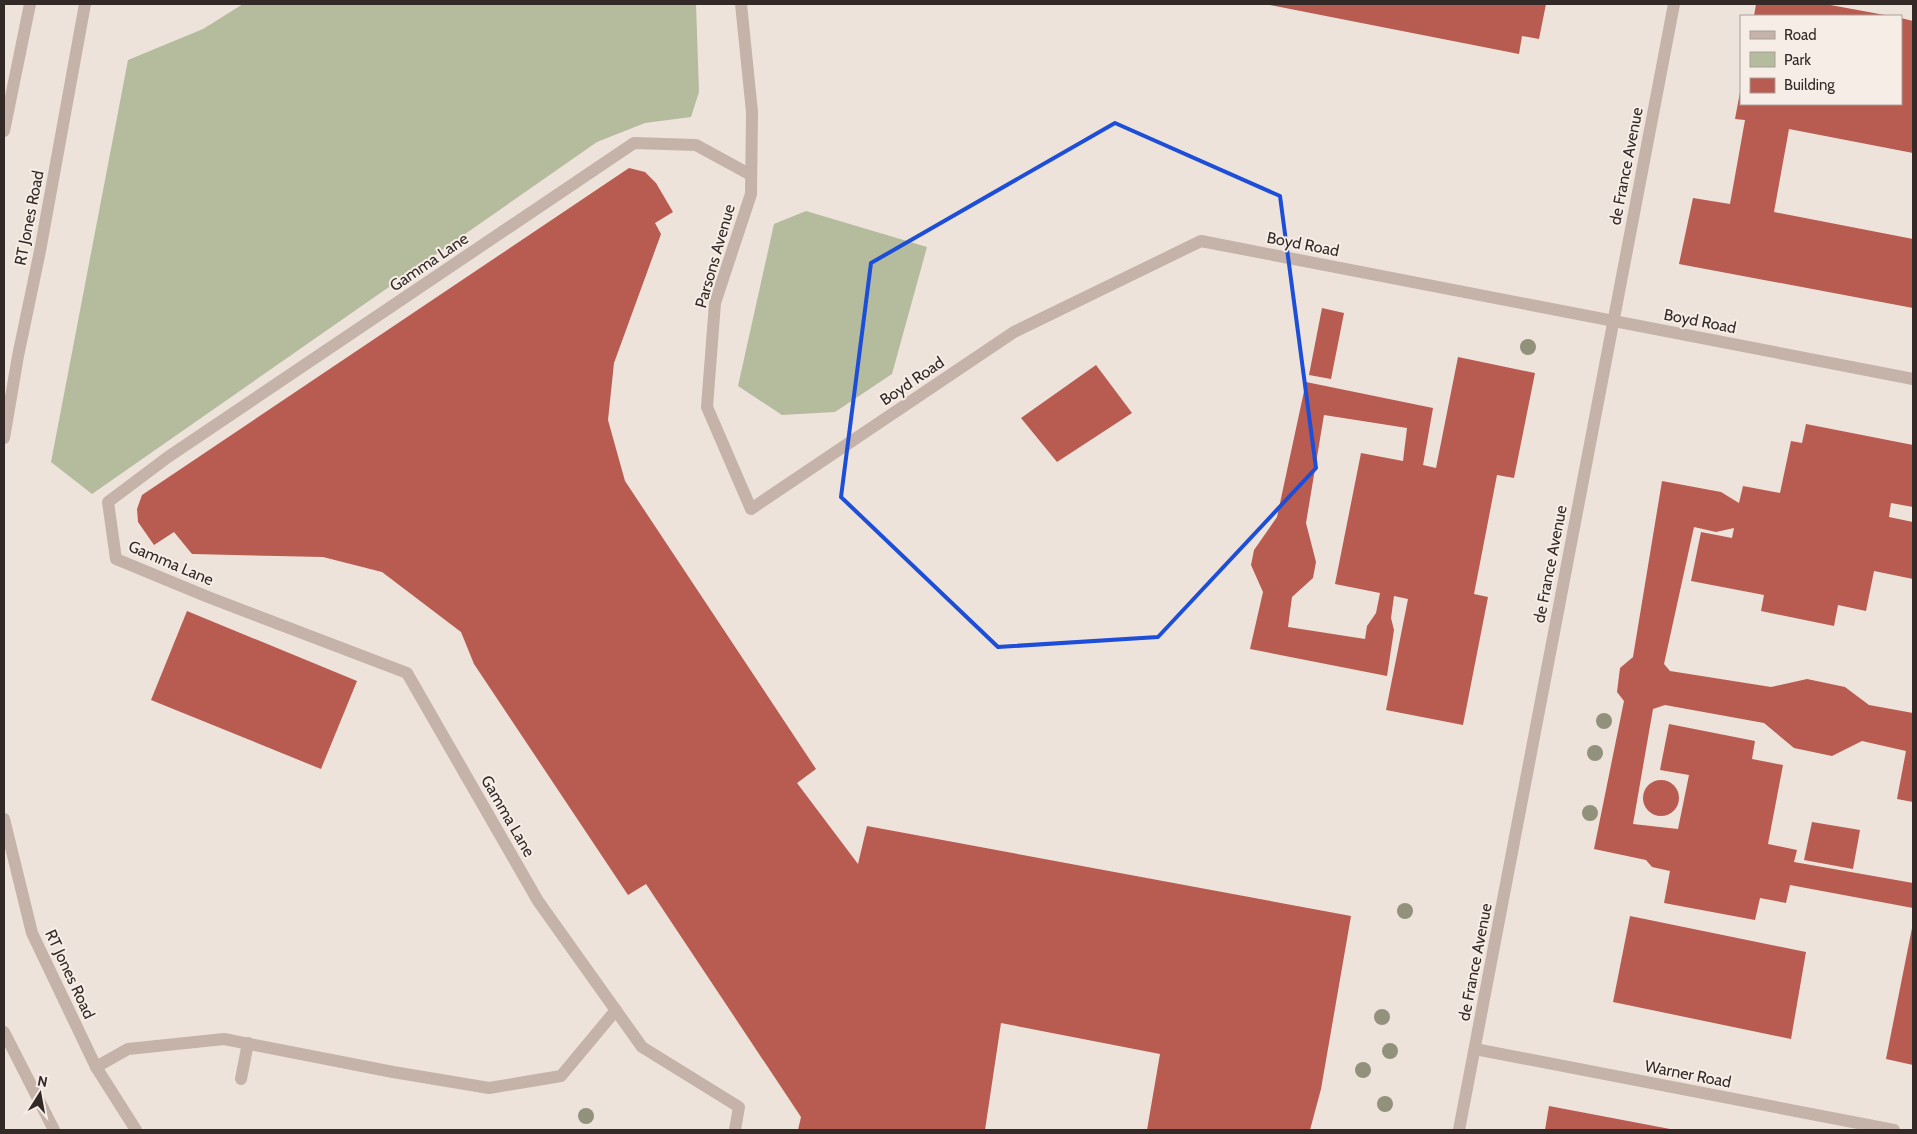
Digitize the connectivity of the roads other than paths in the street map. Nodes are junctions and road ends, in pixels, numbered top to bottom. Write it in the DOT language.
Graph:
graph roads {
  1 [pos="30,4"];
  2 [pos="85,4"];
  3 [pos="741,4"];
  4 [pos="1674,4"];
  5 [pos="4,131"];
  6 [pos="751,175"];
  7 [pos="1612,321"];
  8 [pos="1913,379"];
  9 [pos="6,404"];
  10 [pos="4,438"];
  11 [pos="752,509"];
  12 [pos="4,819"];
  13 [pos="616,1010"];
  14 [pos="4,1032"];
  15 [pos="248,1043"];
  16 [pos="1475,1049"];
  17 [pos="96,1068"];
  18 [pos="241,1079"];
  19 [pos="54,1130"];
  20 [pos="136,1130"];
  21 [pos="735,1130"];
  22 [pos="1459,1130"];
  23 [pos="1894,1130"];
  1 -- 5 [label="street"];
  2 -- 9 [label="street, RT Jones Road"];
  3 -- 6 [label="street, Parsons Avenue"];
  4 -- 7 [label="street, de France Avenue"];
  6 -- 11 [label="street, Parsons Avenue"];
  6 -- 13 [label="street, Gamma Lane"];
  7 -- 8 [label="street, Boyd Road"];
  7 -- 11 [label="street, Boyd Road"];
  7 -- 16 [label="street, de France Avenue"];
  9 -- 10 [label="street, RT Jones Road"];
  12 -- 17 [label="street, RT Jones Road"];
  13 -- 15 [label="street"];
  13 -- 21 [label="street, Gamma Lane"];
  14 -- 19 [label="street"];
  15 -- 17 [label="street"];
  15 -- 18 [label="street"];
  16 -- 22 [label="street, de France Avenue"];
  16 -- 23 [label="street, Warner Road"];
  17 -- 20 [label="street, RT Jones Road"];
}
